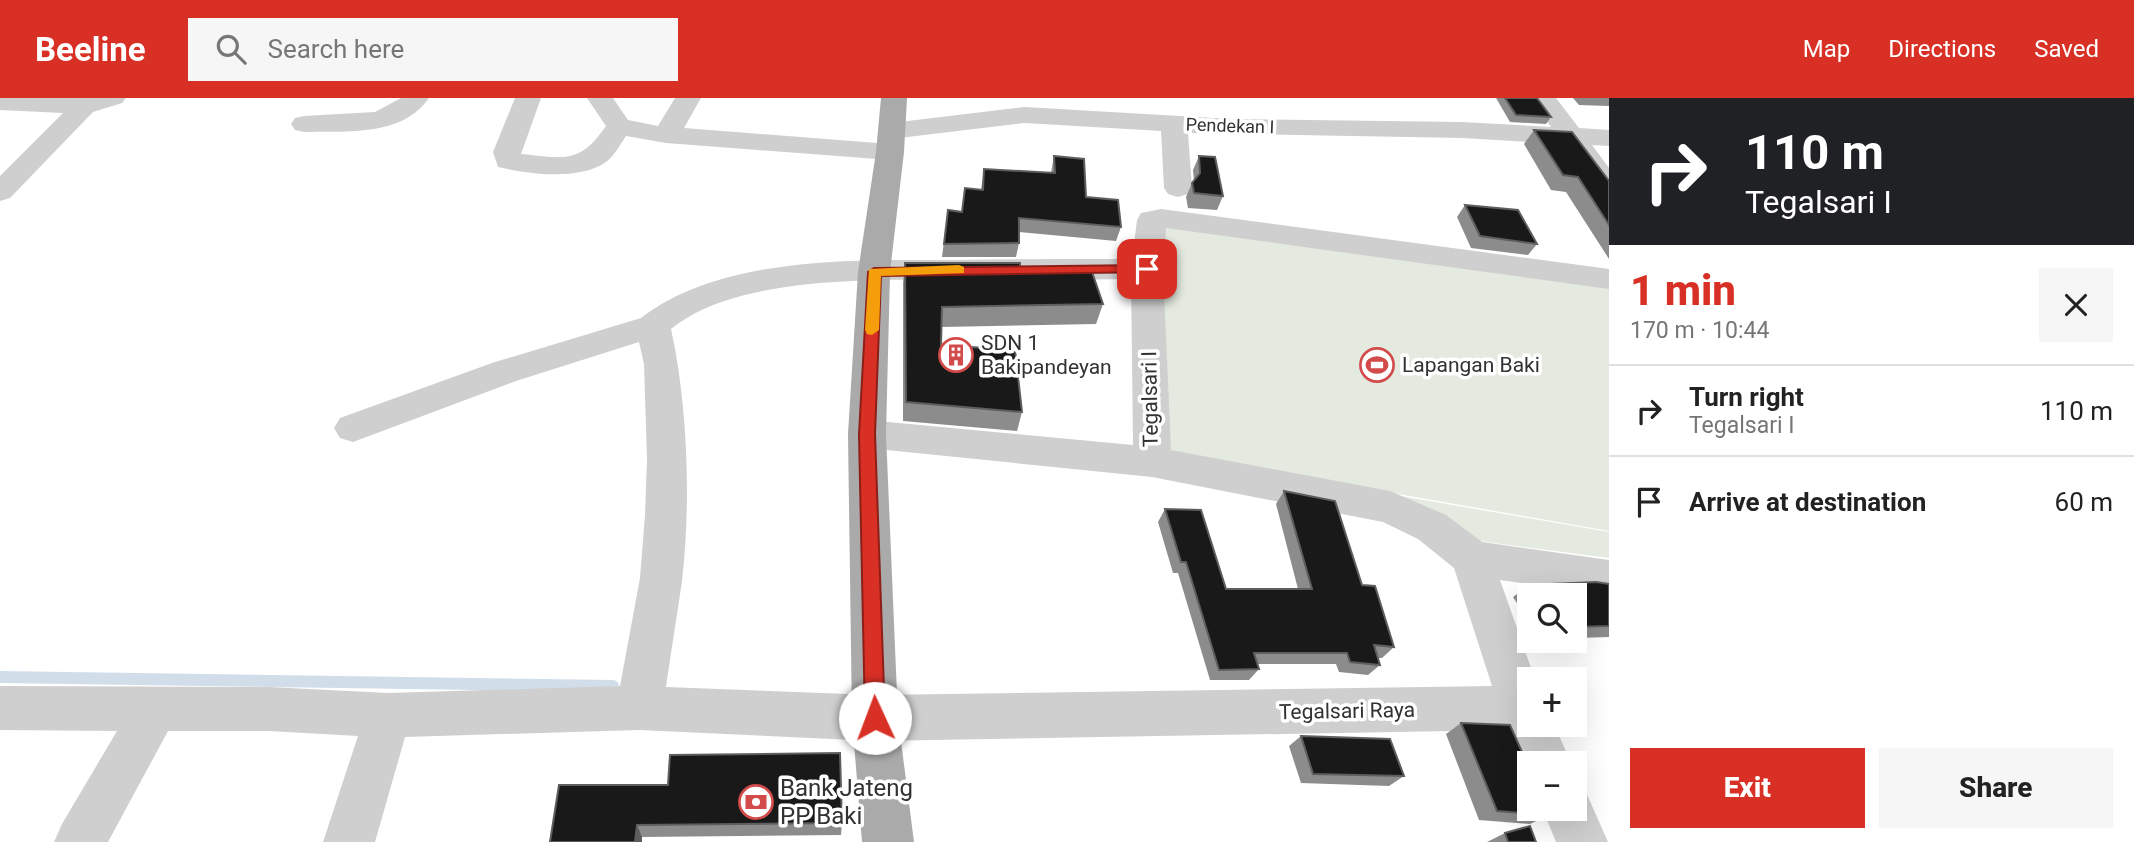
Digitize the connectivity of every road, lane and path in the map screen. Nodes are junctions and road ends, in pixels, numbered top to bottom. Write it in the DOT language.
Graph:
graph roads {
  1 [pos="113,98"];
  2 [pos="416,98"];
  3 [pos="528,98"];
  4 [pos="600,98"];
  5 [pos="688,98"];
  6 [pos="1543,98"];
  7 [pos="0,102"];
  8 [pos="84,106"];
  9 [pos="304,124"];
  10 [pos="1174,125"];
  11 [pos="619,127"];
  12 [pos="891,127"];
  13 [pos="666,135"];
  14 [pos="1570,135"];
  15 [pos="1609,138"];
  16 [pos="1178,188"];
  17 [pos="1609,188"];
  18 [pos="0,192"];
  19 [pos="1147,269"];
  20 [pos="874,272"];
  21 [pos="1609,279"];
  22 [pos="653,326"];
  23 [pos="354,428"];
  24 [pos="867,434"];
  25 [pos="1152,463"];
  26 [pos="1472,558"];
  27 [pos="1609,578"];
  28 [pos="1517,693"];
  29 [pos="0,708"];
  30 [pos="1517,708"];
  31 [pos="639,709"];
  32 [pos="153,711"];
  33 [pos="388,715"];
  34 [pos="875,718"];
  35 [pos="1573,821"];
  36 [pos="80,842"];
  37 [pos="349,842"];
  38 [pos="888,842"];
  39 [pos="1582,842"];
  1 -- 8 [label="street"];
  2 -- 9 [label="street"];
  3 -- 11 [label="street"];
  4 -- 11 [label="street"];
  5 -- 13 [label="street"];
  6 -- 14 [label="street"];
  7 -- 8 [label="street"];
  8 -- 18 [label="street"];
  10 -- 12 [label="street, Pendekan I"];
  10 -- 14 [label="street, Pendekan I"];
  10 -- 16 [label="street"];
  11 -- 13 [label="street, Pendekan I"];
  12 -- 13 [label="street, Pendekan I"];
  12 -- 20 [label="main road"];
  14 -- 15 [label="street, Pendekan I"];
  14 -- 17 [label="street"];
  19 -- 20 [label="street"];
  19 -- 21 [label="street, Tegalsari I"];
  19 -- 25 [label="street, Tegalsari I"];
  20 -- 22 [label="street"];
  20 -- 24 [label="main road"];
  22 -- 23 [label="street"];
  22 -- 31 [label="street"];
  24 -- 25 [label="street"];
  24 -- 34 [label="main road"];
  25 -- 26 [label="street, Tegalsari I"];
  26 -- 27 [label="street"];
  26 -- 28 [label="street"];
  29 -- 32 [label="street, Tegalsari Raya"];
  30 -- 34 [label="street, Tegalsari Raya"];
  31 -- 33 [label="street, Tegalsari Raya"];
  31 -- 34 [label="street, Tegalsari Raya"];
  32 -- 33 [label="street, Tegalsari Raya"];
  32 -- 36 [label="street"];
  33 -- 37 [label="street"];
  34 -- 38 [label="main road"];
  35 -- 39 [label="street"];
}
